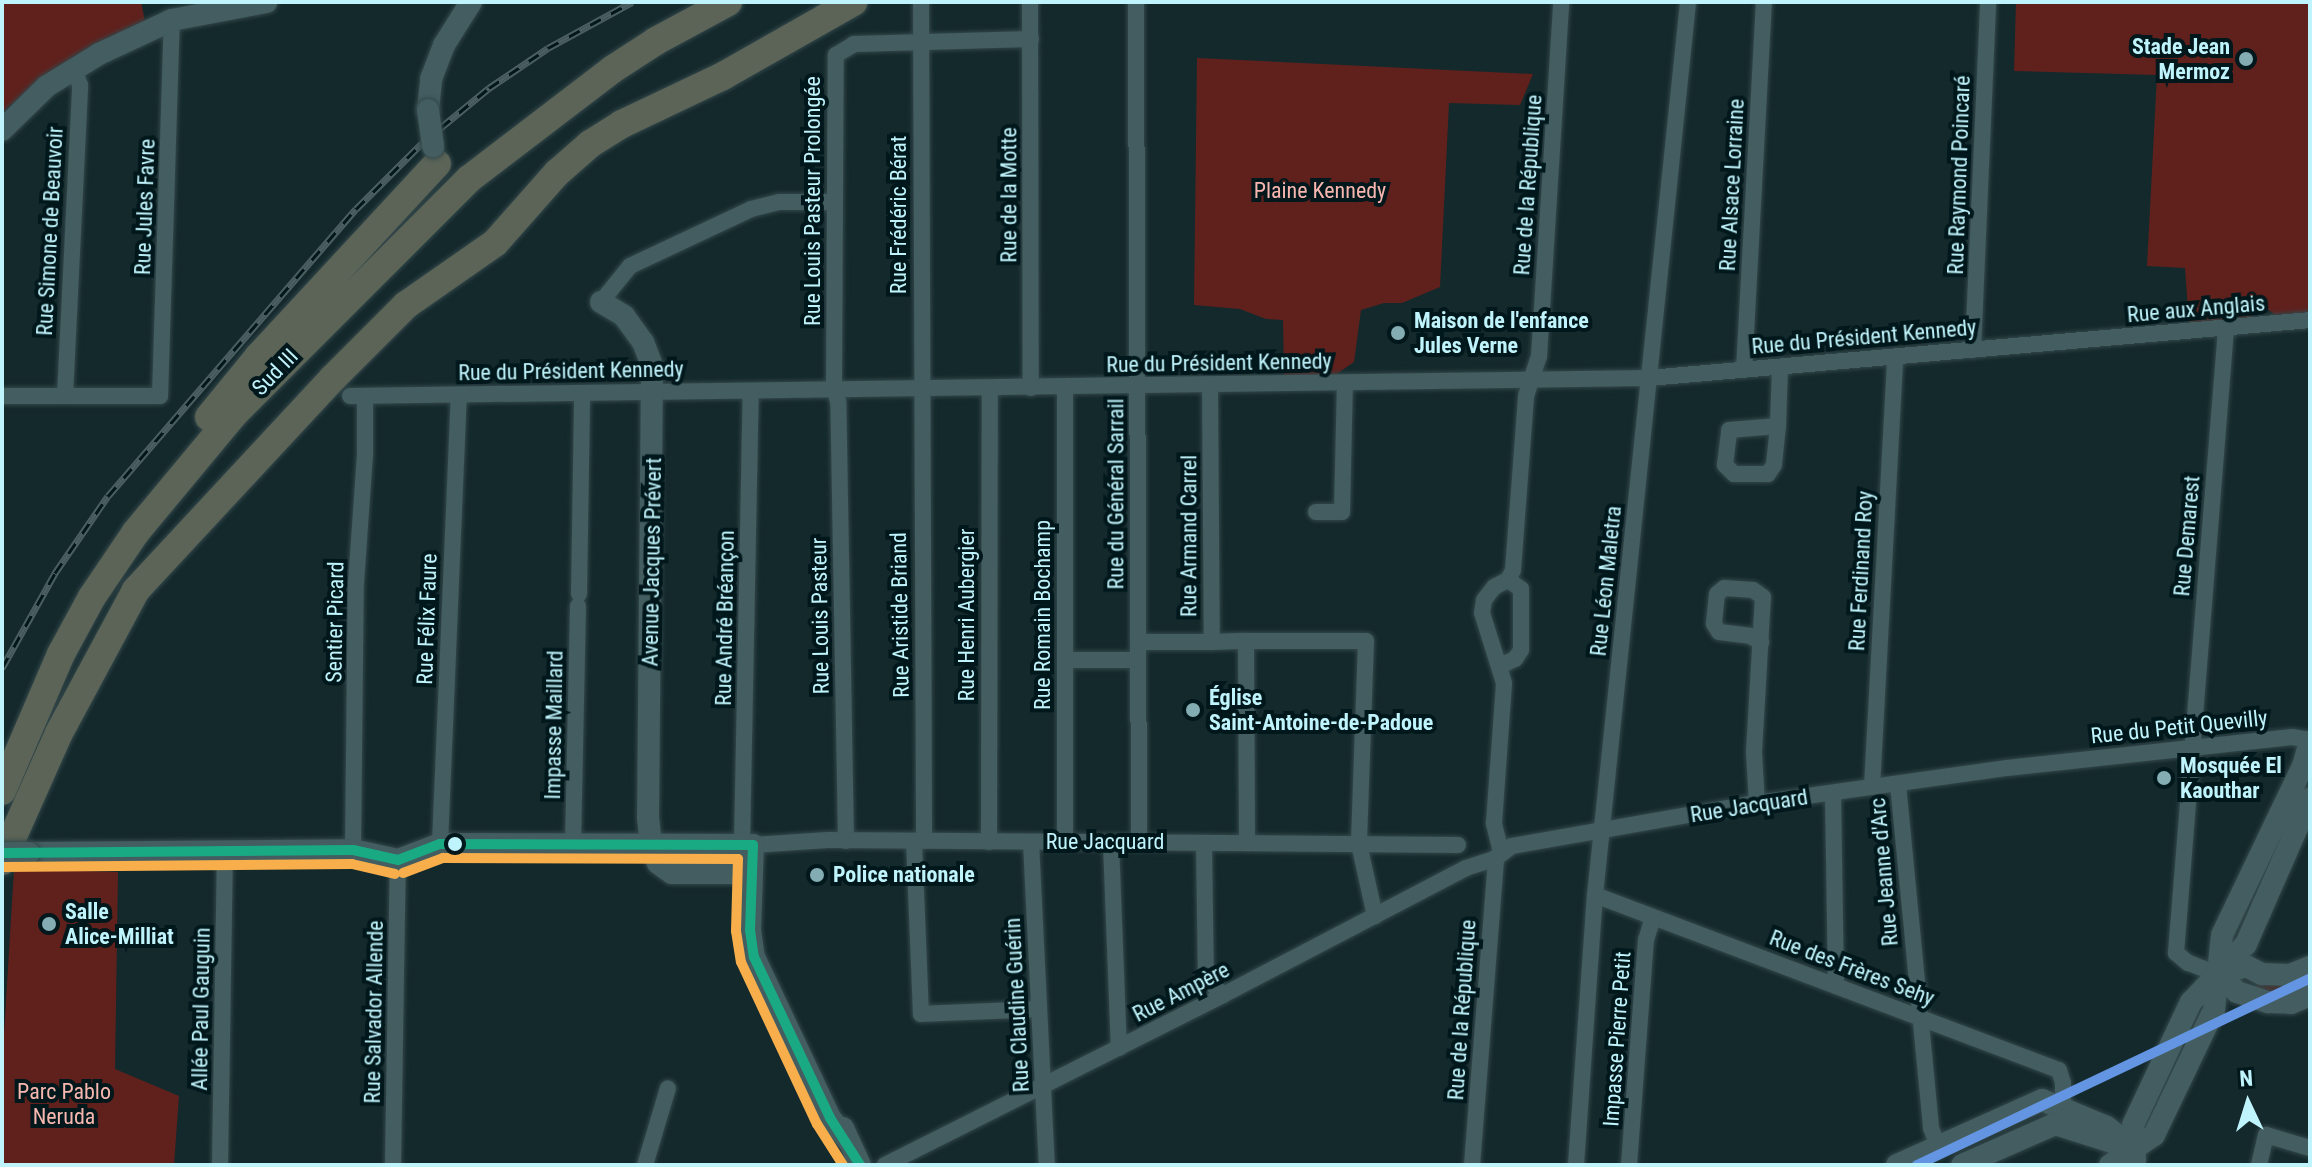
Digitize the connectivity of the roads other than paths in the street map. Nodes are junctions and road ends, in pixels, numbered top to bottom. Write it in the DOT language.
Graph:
graph roads {
  1 [pos="266,2"];
  2 [pos="728,2"];
  3 [pos="853,2"];
  4 [pos="1030,2"];
  5 [pos="1136,2"];
  6 [pos="1551,2"];
  7 [pos="1561,2"];
  8 [pos="1688,2"];
  9 [pos="1764,2"];
  10 [pos="1988,2"];
  11 [pos="466,4"];
  12 [pos="921,4"];
  13 [pos="172,20"];
  14 [pos="1031,39"];
  15 [pos="922,41"];
  16 [pos="1552,67"];
  17 [pos="74,69"];
  18 [pos="2,130"];
  19 [pos="435,156"];
  20 [pos="834,202"];
  21 [pos="601,302"];
  22 [pos="2310,320"];
  23 [pos="2226,329"];
  24 [pos="2086,340"];
  25 [pos="1973,350"];
  26 [pos="1895,357"];
  27 [pos="1780,367"];
  28 [pos="1744,370"];
  29 [pos="1531,376"];
  30 [pos="1649,378"];
  31 [pos="1345,384"];
  32 [pos="1210,385"];
  33 [pos="1137,386"];
  34 [pos="1065,387"];
  35 [pos="990,388"];
  36 [pos="1031,388"];
  37 [pos="920,389"];
  38 [pos="834,390"];
  39 [pos="751,391"];
  40 [pos="654,392"];
  41 [pos="582,393"];
  42 [pos="459,395"];
  43 [pos="2,396"];
  44 [pos="65,396"];
  45 [pos="357,396"];
  46 [pos="1778,426"];
  47 [pos="1316,512"];
  48 [pos="136,532"];
  49 [pos="1508,580"];
  50 [pos="1246,641"];
  51 [pos="1138,642"];
  52 [pos="1212,642"];
  53 [pos="1761,642"];
  54 [pos="1065,660"];
  55 [pos="1138,660"];
  56 [pos="1500,666"];
  57 [pos="2310,741"];
  58 [pos="2192,747"];
  59 [pos="2007,768"];
  60 [pos="1898,784"];
  61 [pos="1872,787"];
  62 [pos="2,791"];
  63 [pos="1833,794"];
  64 [pos="2310,798"];
  65 [pos="1757,803"];
  66 [pos="1603,830"];
  67 [pos="846,841"];
  68 [pos="919,841"];
  69 [pos="989,842"];
  70 [pos="1031,842"];
  71 [pos="1065,842"];
  72 [pos="1111,843"];
  73 [pos="1139,843"];
  74 [pos="1204,843"];
  75 [pos="1247,843"];
  76 [pos="440,844"];
  77 [pos="573,844"];
  78 [pos="651,844"];
  79 [pos="1359,844"];
  80 [pos="748,845"];
  81 [pos="1458,845"];
  82 [pos="353,850"];
  83 [pos="2,853"];
  84 [pos="225,854"];
  85 [pos="1498,855"];
  86 [pos="15,857"];
  87 [pos="398,860"];
  88 [pos="752,873"];
  89 [pos="1595,895"];
  90 [pos="1375,916"];
  91 [pos="1653,917"];
  92 [pos="2310,967"];
  93 [pos="2220,975"];
  94 [pos="1836,986"];
  95 [pos="1223,995"];
  96 [pos="2310,995"];
  97 [pos="1039,1009"];
  98 [pos="1919,1017"];
  99 [pos="1119,1048"];
  100 [pos="1042,1086"];
  101 [pos="668,1088"];
  102 [pos="2061,1116"];
  103 [pos="1938,1146"];
  104 [pos="2310,1148"];
  105 [pos="2134,1157"];
  106 [pos="220,1165"];
  107 [pos="393,1165"];
  108 [pos="645,1165"];
  109 [pos="860,1165"];
  110 [pos="885,1165"];
  111 [pos="1047,1165"];
  112 [pos="1472,1165"];
  113 [pos="1576,1165"];
  114 [pos="1629,1165"];
  115 [pos="1897,1165"];
  116 [pos="1962,1165"];
  117 [pos="2110,1165"];
  118 [pos="2259,1165"];
  1 -- 13 [label="street"];
  2 -- 48 [label="highway, Sud III"];
  3 -- 86 [label="highway"];
  4 -- 14 [label="street, Rue de la Motte"];
  5 -- 33 [label="street, Rue du Général Sarrail"];
  6 -- 16 [label="street, Rue de la République"];
  7 -- 16 [label="street, Rue de la République"];
  8 -- 30 [label="street, Rue Léon Maletra"];
  9 -- 28 [label="street, Rue Alsace Lorraine"];
  10 -- 25 [label="street, Rue Raymond Poincaré"];
  11 -- 19 [label="street, bridge"];
  12 -- 15 [label="street, Rue Frédéric Bérat"];
  13 -- 17 [label="street"];
  13 -- 44 [label="street, Rue Jules Favre"];
  14 -- 15 [label="street"];
  14 -- 36 [label="street, Rue de la Motte"];
  15 -- 20 [label="street, Rue Louis Pasteur Prolongée"];
  15 -- 37 [label="street, Rue Frédéric Bérat"];
  16 -- 29 [label="street, Rue de la République"];
  17 -- 18 [label="street"];
  17 -- 44 [label="street, Rue Simone de Beauvoir"];
  19 -- 48 [label="highway"];
  20 -- 21 [label="street"];
  20 -- 38 [label="street, Rue Louis Pasteur Prolongée"];
  21 -- 40 [label="street, Avenue Jacques Prévert"];
  22 -- 23 [label="street, Rue aux Anglais"];
  23 -- 24 [label="street, Rue aux Anglais"];
  23 -- 58 [label="street, Rue Demarest"];
  24 -- 25 [label="street, Rue du Président Kennedy"];
  25 -- 26 [label="street, Rue du Président Kennedy"];
  26 -- 27 [label="street, Rue du Président Kennedy"];
  26 -- 61 [label="street, Rue Ferdinand Roy"];
  27 -- 28 [label="street, Rue du Président Kennedy"];
  27 -- 46 [label="street"];
  28 -- 30 [label="street, Rue du Président Kennedy"];
  29 -- 30 [label="street, Rue du Président Kennedy"];
  29 -- 31 [label="street, Rue du Président Kennedy"];
  29 -- 49 [label="street, Rue de la République"];
  30 -- 66 [label="street, Rue Léon Maletra"];
  31 -- 32 [label="street, Rue du Président Kennedy"];
  31 -- 47 [label="street"];
  32 -- 33 [label="street, Rue du Président Kennedy"];
  32 -- 52 [label="street, Rue Armand Carrel"];
  33 -- 34 [label="street, Rue du Président Kennedy"];
  33 -- 51 [label="street, Rue du Général Sarrail"];
  34 -- 36 [label="street, Rue du Président Kennedy"];
  34 -- 54 [label="street, Rue Romain Bochamp"];
  35 -- 36 [label="street, Rue du Président Kennedy"];
  35 -- 37 [label="street, Rue du Président Kennedy"];
  35 -- 69 [label="street, Rue Henri Aubergier"];
  37 -- 38 [label="street, Rue du Président Kennedy"];
  37 -- 68 [label="street, Rue Aristide Briand"];
  38 -- 39 [label="street, Rue du Président Kennedy"];
  38 -- 67 [label="street, Rue Louis Pasteur"];
  39 -- 40 [label="street, Rue du Président Kennedy"];
  39 -- 80 [label="street, Rue André Bréançon"];
  40 -- 41 [label="street, Rue du Président Kennedy"];
  40 -- 78 [label="street, Avenue Jacques Prévert"];
  41 -- 42 [label="street, Rue du Président Kennedy"];
  41 -- 77 [label="street, Impasse Maillard"];
  42 -- 45 [label="street, Rue du Président Kennedy"];
  42 -- 76 [label="street, Rue Félix Faure"];
  43 -- 44 [label="street"];
  45 -- 82 [label="street, Sentier Picard"];
  48 -- 62 [label="highway, Sud III"];
  49 -- 56 [label="street, Rue de la République"];
  49 -- 56 [label="street"];
  50 -- 52 [label="street, Rue Armand Carrel"];
  50 -- 75 [label="street"];
  50 -- 79 [label="street, Rue Armand Carrel"];
  51 -- 52 [label="street"];
  51 -- 55 [label="street, Rue du Général Sarrail"];
  53 -- 65 [label="street"];
  54 -- 55 [label="street"];
  54 -- 71 [label="street, Rue Romain Bochamp"];
  55 -- 73 [label="street, Rue du Général Sarrail"];
  56 -- 85 [label="street, Rue de la République"];
  57 -- 58 [label="street, Rue du Petit Quevilly"];
  57 -- 93 [label="street"];
  58 -- 59 [label="street, Rue du Petit Quevilly"];
  58 -- 93 [label="street, Rue Demarest"];
  59 -- 60 [label="street, Rue Jacquard"];
  60 -- 61 [label="street, Rue Jacquard"];
  60 -- 98 [label="street, Rue Jeanne d'Arc"];
  61 -- 63 [label="street, Rue Jacquard"];
  63 -- 65 [label="street, Rue Jacquard"];
  63 -- 94 [label="street"];
  64 -- 93 [label="street"];
  65 -- 66 [label="street, Rue Jacquard"];
  66 -- 85 [label="street, Rue Jacquard"];
  66 -- 89 [label="street, Rue Léon Maletra"];
  67 -- 68 [label="street, Rue Jacquard"];
  67 -- 80 [label="street, Rue Jacquard"];
  68 -- 69 [label="street, Rue Jacquard"];
  68 -- 97 [label="street, Rue Aristide Briand"];
  69 -- 70 [label="street, Rue Jacquard"];
  70 -- 71 [label="street, Rue Jacquard"];
  70 -- 97 [label="street, Rue Claudine Guérin"];
  71 -- 72 [label="street, Rue Jacquard"];
  72 -- 73 [label="street, Rue Jacquard"];
  72 -- 99 [label="street"];
  73 -- 74 [label="street, Rue Jacquard"];
  74 -- 75 [label="street, Rue Jacquard"];
  74 -- 95 [label="street"];
  75 -- 79 [label="street, Rue Jacquard"];
  76 -- 77 [label="street"];
  76 -- 87 [label="street"];
  77 -- 78 [label="street"];
  78 -- 80 [label="street"];
  78 -- 88 [label="street"];
  79 -- 81 [label="street, Rue Jacquard"];
  79 -- 90 [label="street"];
  80 -- 88 [label="street"];
  82 -- 84 [label="street"];
  82 -- 87 [label="street"];
  83 -- 86 [label="street, bridge"];
  84 -- 86 [label="street"];
  84 -- 106 [label="street, Allée Paul Gauguin"];
  85 -- 90 [label="street, Rue Ampère"];
  85 -- 112 [label="street, Rue de la République"];
  87 -- 107 [label="street, Rue Salvador Allende"];
  88 -- 109 [label="street"];
  89 -- 91 [label="street, Rue des Frères Sehy"];
  89 -- 113 [label="street, Rue Léon Maletra"];
  90 -- 95 [label="street, Rue Ampère"];
  91 -- 94 [label="street, Rue des Frères Sehy"];
  91 -- 114 [label="street, Impasse Pierre Petit"];
  92 -- 93 [label="street"];
  93 -- 96 [label="street"];
  93 -- 105 [label="street"];
  94 -- 98 [label="street, Rue des Frères Sehy"];
  95 -- 99 [label="street, Rue Ampère"];
  97 -- 100 [label="street, Rue Claudine Guérin"];
  98 -- 102 [label="street, Rue des Frères Sehy"];
  98 -- 103 [label="street, Rue Jeanne d'Arc"];
  99 -- 100 [label="street, Rue Ampère"];
  100 -- 110 [label="street, Rue Ampère"];
  100 -- 111 [label="street, Rue Claudine Guérin"];
  101 -- 108 [label="street"];
  102 -- 103 [label="street"];
  102 -- 105 [label="street"];
  102 -- 116 [label="street"];
  103 -- 115 [label="street"];
  104 -- 118 [label="street"];
  105 -- 117 [label="street"];
}
